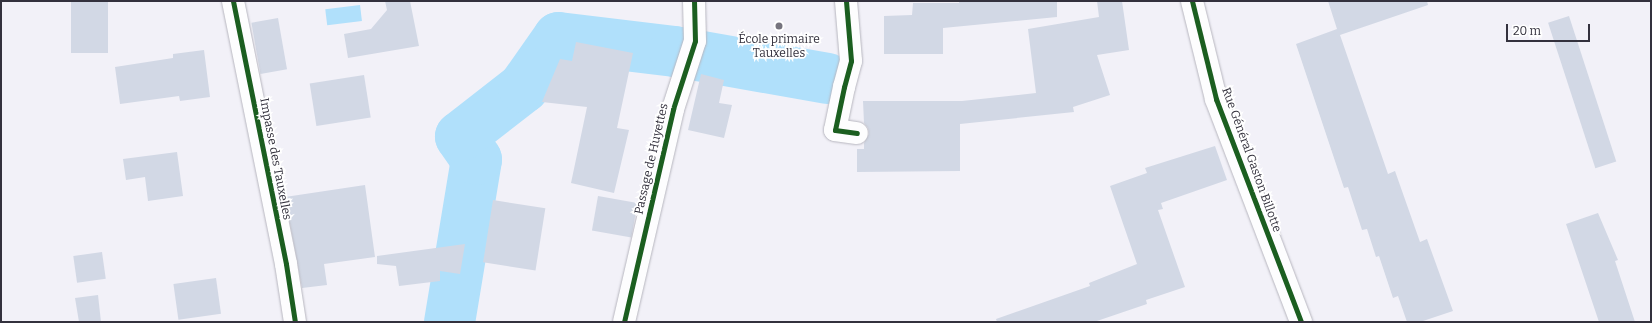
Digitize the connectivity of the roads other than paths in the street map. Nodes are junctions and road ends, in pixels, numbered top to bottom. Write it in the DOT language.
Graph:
graph roads {
  1 [pos="233,1"];
  2 [pos="694,1"];
  3 [pos="846,1"];
  4 [pos="1192,1"];
  5 [pos="857,133"];
  6 [pos="295,322"];
  7 [pos="624,322"];
  8 [pos="1301,322"];
  1 -- 6 [label="street, Impasse des Tauxelles"];
  2 -- 7 [label="street, Passage de Huyettes"];
  3 -- 5 [label="street"];
  4 -- 8 [label="street, Rue Général Gaston Billotte"];
}
